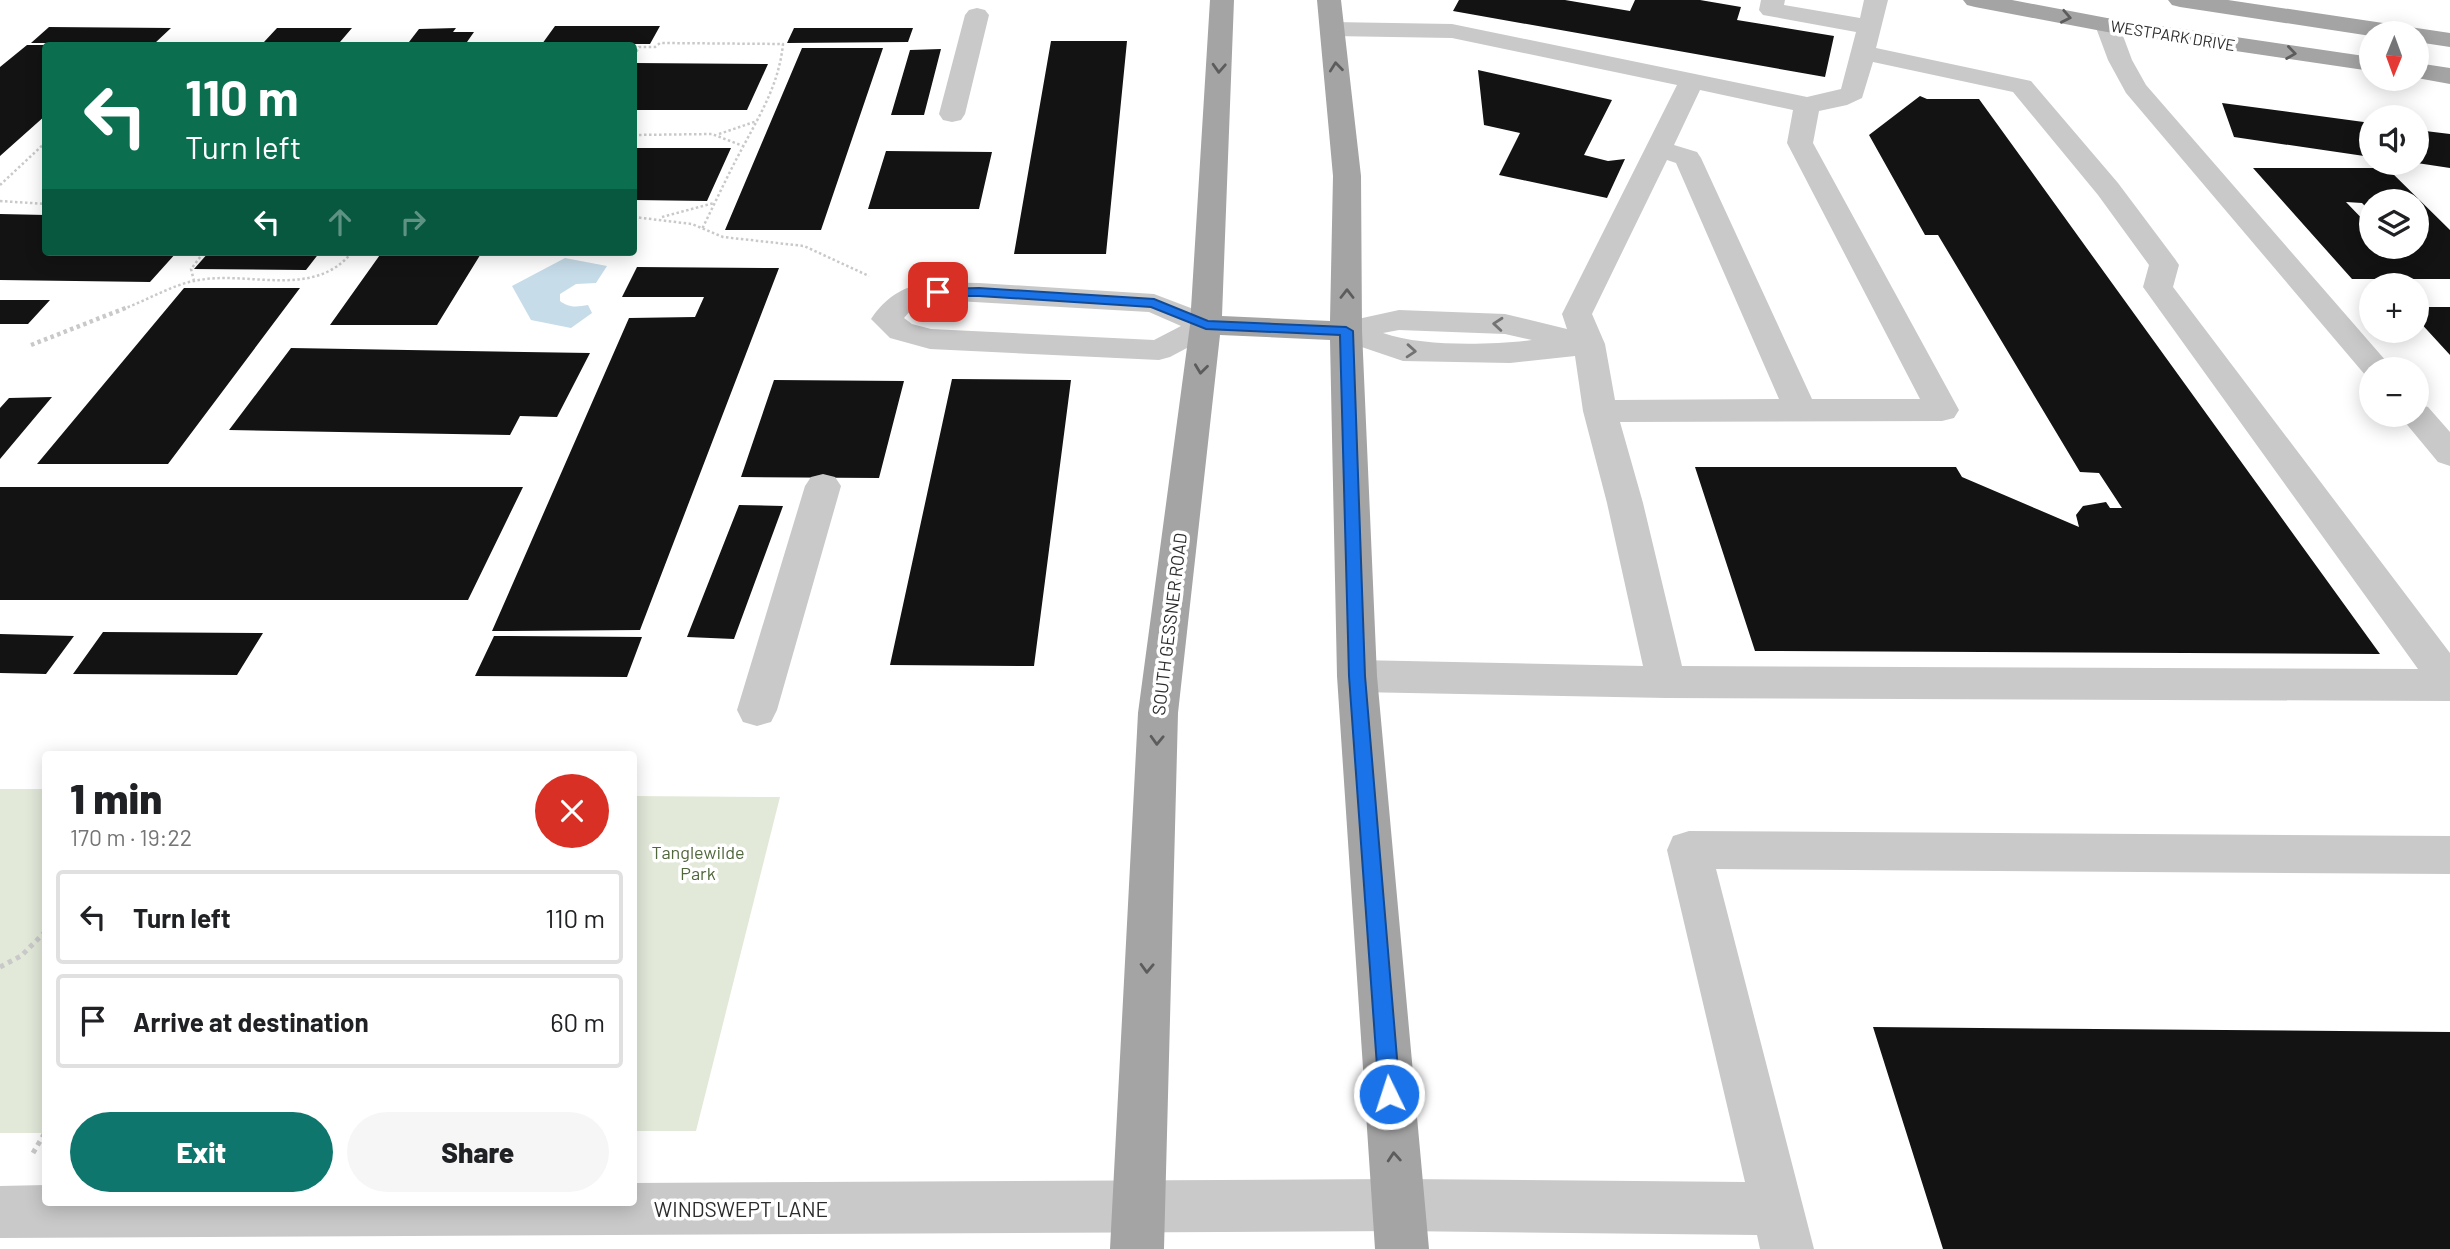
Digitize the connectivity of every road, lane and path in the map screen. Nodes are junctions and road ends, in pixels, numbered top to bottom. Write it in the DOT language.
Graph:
graph roads {
  1 [pos="1222,0"];
  2 [pos="1773,0"];
  3 [pos="1876,0"];
  4 [pos="1975,0"];
  5 [pos="2180,0"];
  6 [pos="977,15"];
  7 [pos="1331,15"];
  8 [pos="2108,25"];
  9 [pos="2359,27"];
  10 [pos="2429,37"];
  11 [pos="1865,40"];
  12 [pos="2450,40"];
  13 [pos="637,51"];
  14 [pos="2359,62"];
  15 [pos="2429,73"];
  16 [pos="2450,76"];
  17 [pos="1692,81"];
  18 [pos="1807,105"];
  19 [pos="952,114"];
  20 [pos="758,121"];
  21 [pos="637,135"];
  22 [pos="716,135"];
  23 [pos="42,146"];
  24 [pos="743,146"];
  25 [pos="1659,149"];
  26 [pos="0,185"];
  27 [pos="0,201"];
  28 [pos="715,203"];
  29 [pos="42,204"];
  30 [pos="637,217"];
  31 [pos="657,218"];
  32 [pos="702,229"];
  33 [pos="201,256"];
  34 [pos="349,256"];
  35 [pos="194,281"];
  36 [pos="911,296"];
  37 [pos="1206,325"];
  38 [pos="1346,331"];
  39 [pos="1589,344"];
  40 [pos="31,345"];
  41 [pos="2367,357"];
  42 [pos="1600,411"];
  43 [pos="1801,411"];
  44 [pos="2426,427"];
  45 [pos="2450,454"];
  46 [pos="823,486"];
  47 [pos="1357,676"];
  48 [pos="1666,682"];
  49 [pos="2450,684"];
  50 [pos="757,710"];
  51 [pos="2450,855"];
  52 [pos="42,935"];
  53 [pos="0,967"];
  54 [pos="0,1212"];
  55 [pos="1137,1227"];
  56 [pos="1400,1227"];
  57 [pos="1782,1229"];
  1 -- 37 [label="main road, SOUTH GESSNER ROAD, one-way"];
  2 -- 11 [label="street"];
  3 -- 11 [label="street"];
  4 -- 8 [label="main road, WESTPARK DRIVE, one-way"];
  5 -- 9 [label="main road, WESTPARK DRIVE"];
  6 -- 19 [label="street"];
  7 -- 17 [label="street"];
  38 -- 7 [label="main road, one-way"];
  8 -- 14 [label="main road, WESTPARK DRIVE, one-way"];
  8 -- 41 [label="street"];
  10 -- 12 [label="main road"];
  11 -- 18 [label="street"];
  11 -- 49 [label="street"];
  13 -- 20 [label="path"];
  15 -- 16 [label="main road"];
  17 -- 18 [label="street"];
  17 -- 25 [label="street"];
  18 -- 43 [label="street"];
  20 -- 22 [label="path"];
  20 -- 24 [label="path"];
  21 -- 22 [label="path"];
  22 -- 24 [label="path"];
  23 -- 26 [label="path"];
  24 -- 28 [label="path"];
  25 -- 39 [label="street"];
  25 -- 43 [label="street"];
  27 -- 29 [label="path"];
  28 -- 31 [label="path"];
  28 -- 32 [label="path"];
  30 -- 31 [label="path"];
  31 -- 32 [label="path"];
  32 -- 36 [label="path"];
  33 -- 35 [label="path"];
  34 -- 35 [label="path"];
  35 -- 40 [label="path"];
  36 -- 37 [label="street"];
  36 -- 37 [label="street"];
  37 -- 38 [label="main road"];
  37 -- 55 [label="main road, SOUTH GESSNER ROAD, one-way"];
  38 -- 39 [label="street"];
  38 -- 47 [label="main road"];
  39 -- 42 [label="street"];
  42 -- 43 [label="street"];
  42 -- 48 [label="street"];
  44 -- 45 [label="street"];
  46 -- 50 [label="street"];
  47 -- 48 [label="street"];
  56 -- 47 [label="main road, one-way"];
  48 -- 49 [label="street"];
  51 -- 57 [label="street"];
  52 -- 53 [label="path"];
  54 -- 55 [label="street, WINDSWEPT LANE"];
  55 -- 56 [label="street, WINDSWEPT LANE"];
  56 -- 57 [label="street, WINDSWEPT LANE"];
}
